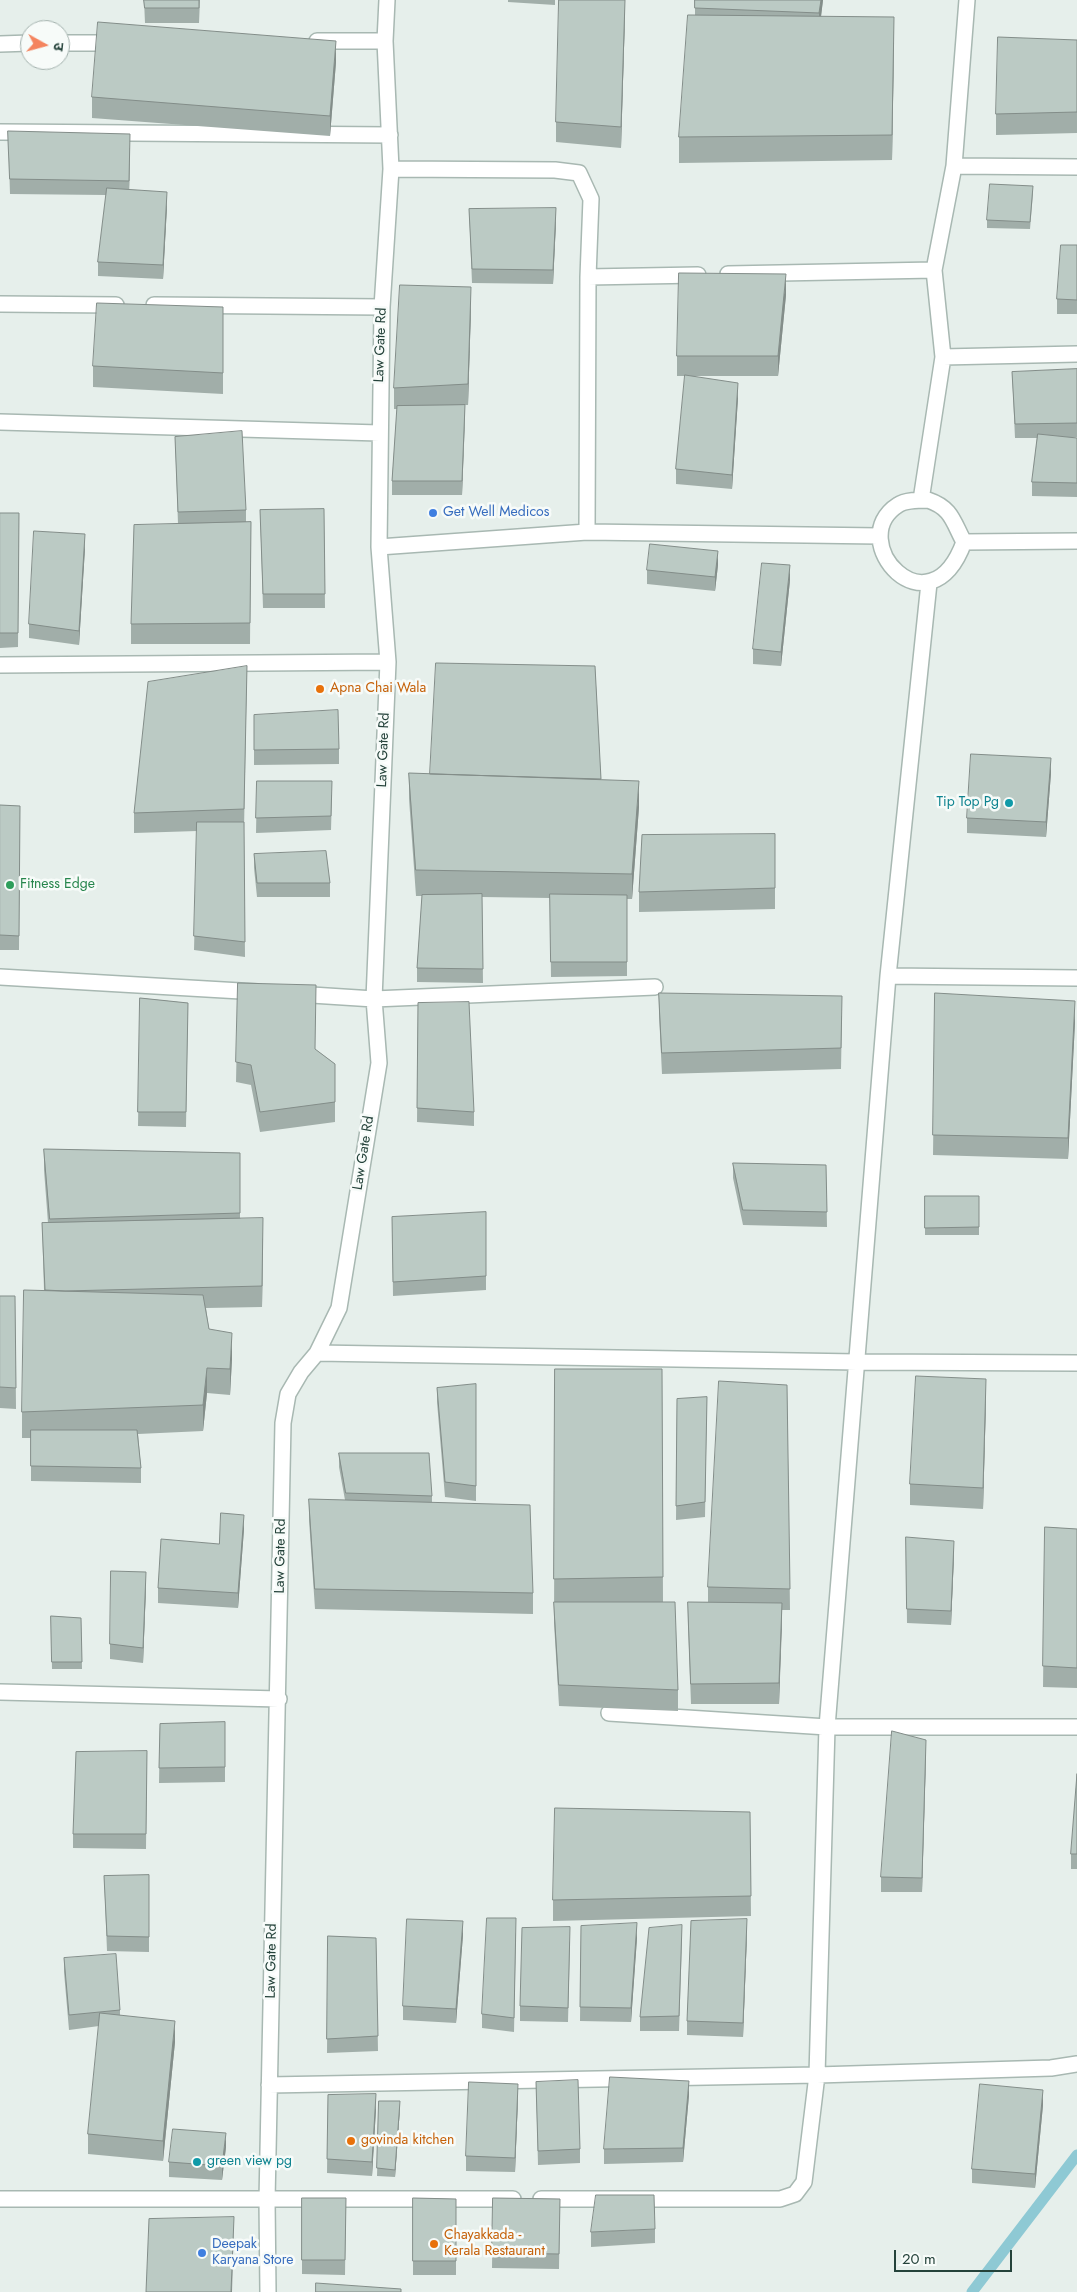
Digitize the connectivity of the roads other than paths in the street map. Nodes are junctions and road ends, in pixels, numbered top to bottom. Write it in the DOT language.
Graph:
graph roads {
  1 [pos="387,0"];
  2 [pos="967,0"];
  3 [pos="306,41"];
  4 [pos="386,41"];
  5 [pos="70,43"];
  6 [pos="129,43"];
  7 [pos="0,44"];
  8 [pos="20,44"];
  9 [pos="0,132"];
  10 [pos="390,135"];
  11 [pos="954,166"];
  12 [pos="1077,167"];
  13 [pos="392,169"];
  14 [pos="934,270"];
  15 [pos="588,277"];
  16 [pos="0,304"];
  17 [pos="382,307"];
  18 [pos="1077,354"];
  19 [pos="943,358"];
  20 [pos="0,422"];
  21 [pos="379,433"];
  22 [pos="921,500"];
  23 [pos="587,532"];
  24 [pos="879,536"];
  25 [pos="1077,541"];
  26 [pos="964,542"];
  27 [pos="379,547"];
  28 [pos="929,583"];
  29 [pos="388,662"];
  30 [pos="0,665"];
  31 [pos="888,976"];
  32 [pos="0,977"];
  33 [pos="1077,978"];
  34 [pos="655,987"];
  35 [pos="374,998"];
  36 [pos="317,1353"];
  37 [pos="857,1362"];
  38 [pos="1077,1362"];
  39 [pos="0,1692"];
  40 [pos="279,1699"];
  41 [pos="609,1713"];
  42 [pos="827,1727"];
  43 [pos="1077,1727"];
  44 [pos="1077,2064"];
  45 [pos="817,2075"];
  46 [pos="269,2085"];
  47 [pos="0,2199"];
  48 [pos="267,2200"];
  49 [pos="268,2292"];
  1 -- 4 [label="street, Law Gate Rd"];
  2 -- 11 [label="street"];
  3 -- 4 [label="street"];
  4 -- 10 [label="street, Law Gate Rd"];
  5 -- 6 [label="street"];
  7 -- 8 [label="street"];
  9 -- 10 [label="street"];
  10 -- 13 [label="street, Law Gate Rd"];
  11 -- 12 [label="street"];
  11 -- 14 [label="street"];
  13 -- 15 [label="street"];
  13 -- 17 [label="street, Law Gate Rd"];
  14 -- 15 [label="street"];
  14 -- 19 [label="street"];
  15 -- 23 [label="street"];
  16 -- 17 [label="street"];
  17 -- 21 [label="street, Law Gate Rd"];
  18 -- 19 [label="street"];
  19 -- 22 [label="street"];
  20 -- 21 [label="street"];
  21 -- 27 [label="street, Law Gate Rd"];
  22 -- 24 [label="street"];
  22 -- 26 [label="street"];
  23 -- 24 [label="street"];
  23 -- 27 [label="street"];
  24 -- 28 [label="street"];
  25 -- 26 [label="street"];
  26 -- 28 [label="street"];
  27 -- 29 [label="street, Law Gate Rd"];
  28 -- 31 [label="street"];
  29 -- 30 [label="street"];
  29 -- 35 [label="street, Law Gate Rd"];
  31 -- 33 [label="street"];
  31 -- 37 [label="street"];
  32 -- 35 [label="street"];
  34 -- 35 [label="street"];
  35 -- 36 [label="street, Law Gate Rd"];
  36 -- 37 [label="street"];
  36 -- 40 [label="street, Law Gate Rd"];
  37 -- 38 [label="street"];
  37 -- 42 [label="street"];
  39 -- 40 [label="street"];
  40 -- 46 [label="street, Law Gate Rd"];
  41 -- 42 [label="street"];
  42 -- 43 [label="street"];
  42 -- 45 [label="street"];
  44 -- 45 [label="street"];
  45 -- 46 [label="street"];
  45 -- 48 [label="street"];
  46 -- 48 [label="street, Law Gate Rd"];
  47 -- 48 [label="street"];
  48 -- 49 [label="street, Law Gate Rd"];
}
